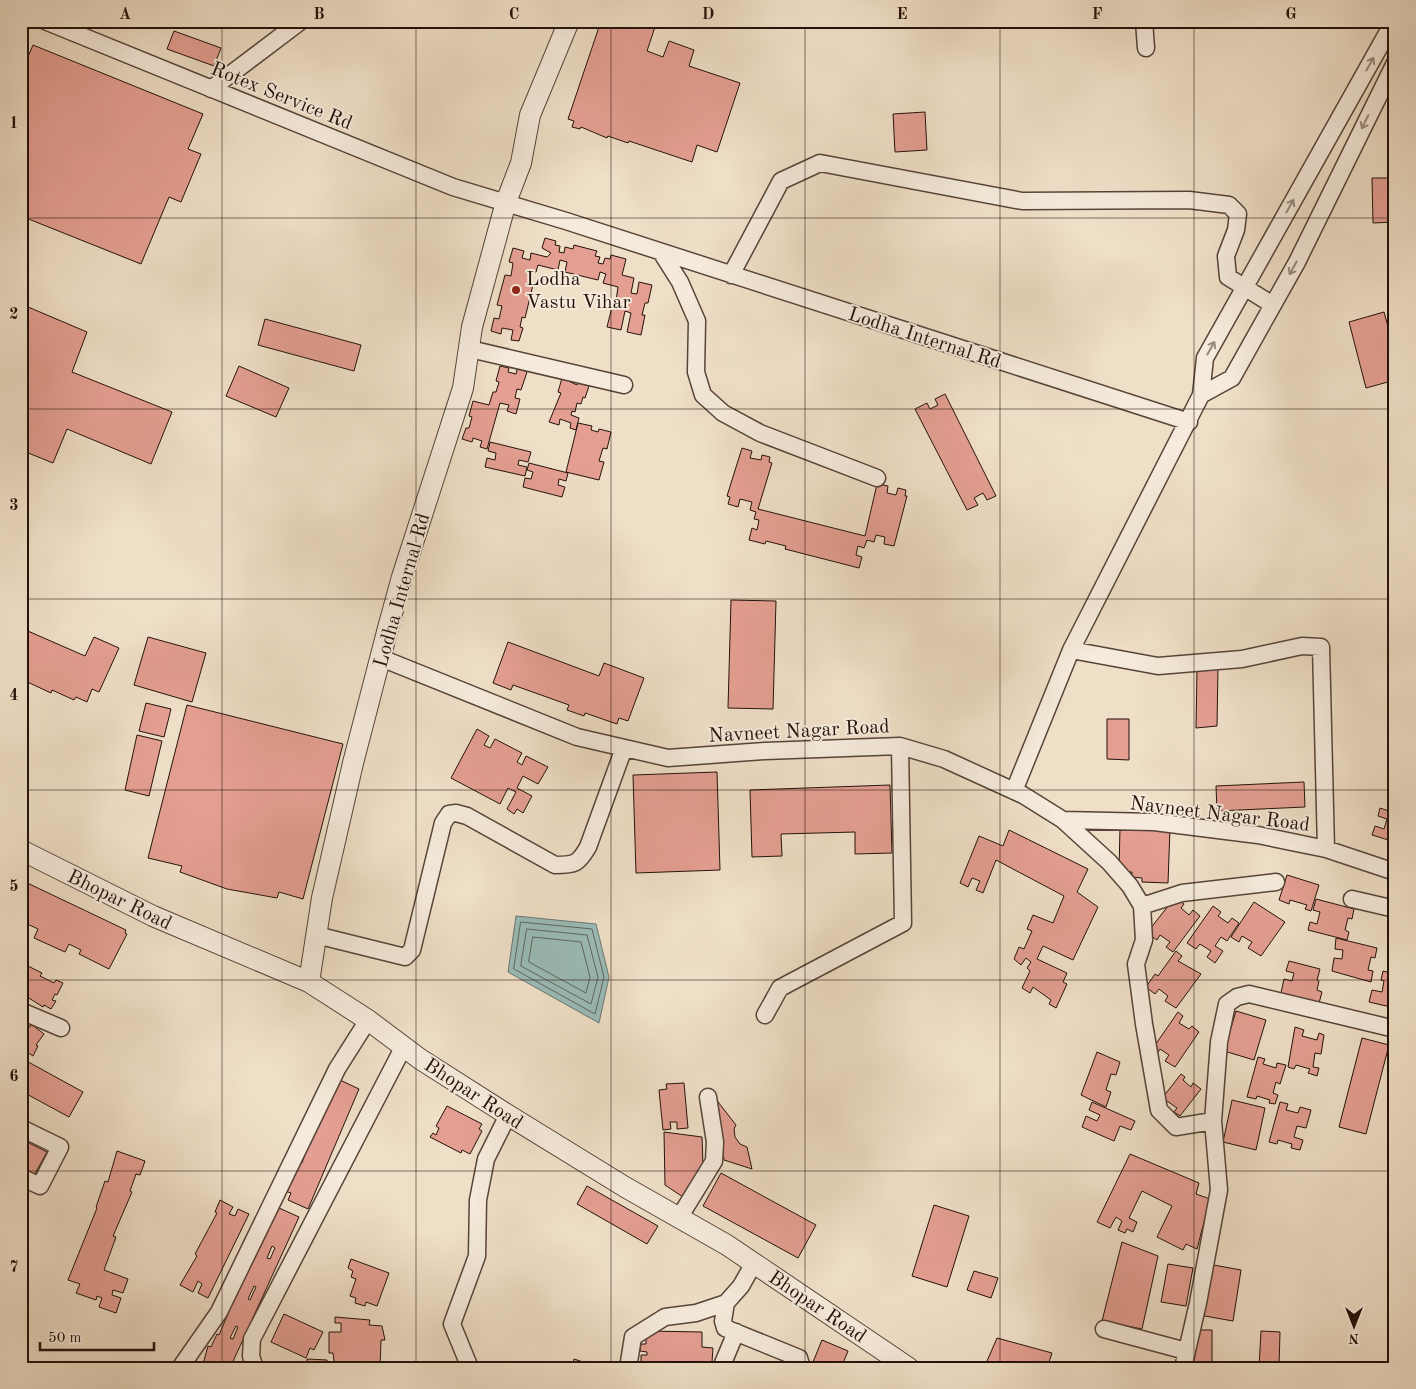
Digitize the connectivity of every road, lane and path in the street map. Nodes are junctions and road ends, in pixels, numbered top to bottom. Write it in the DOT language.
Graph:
graph roads {
  1 [pos="45,21"];
  2 [pos="301,21"];
  3 [pos="569,21"];
  4 [pos="1144,21"];
  5 [pos="1394,21"];
  6 [pos="1146,48"];
  7 [pos="1395,63"];
  8 [pos="212,90"];
  9 [pos="506,202"];
  10 [pos="661,252"];
  11 [pos="731,274"];
  12 [pos="1245,288"];
  13 [pos="1272,305"];
  14 [pos="470,349"];
  15 [pos="624,386"];
  16 [pos="1201,395"];
  17 [pos="1189,422"];
  18 [pos="877,478"];
  19 [pos="1071,650"];
  20 [pos="380,658"];
  21 [pos="900,746"];
  22 [pos="624,748"];
  23 [pos="1014,791"];
  24 [pos="1063,820"];
  25 [pos="1326,848"];
  26 [pos="21,850"];
  27 [pos="1395,872"];
  28 [pos="1276,882"];
  29 [pos="1352,899"];
  30 [pos="1142,906"];
  31 [pos="1395,909"];
  32 [pos="316,935"];
  33 [pos="309,982"];
  34 [pos="21,1011"];
  35 [pos="765,1015"];
  36 [pos="368,1020"];
  37 [pos="61,1028"];
  38 [pos="1395,1028"];
  39 [pos="404,1046"];
  40 [pos="708,1097"];
  41 [pos="508,1115"];
  42 [pos="1213,1121"];
  43 [pos="21,1128"];
  44 [pos="21,1177"];
  45 [pos="679,1218"];
  46 [pos="754,1263"];
  47 [pos="726,1303"];
  48 [pos="1104,1328"];
  49 [pos="736,1332"];
  50 [pos="1186,1351"];
  51 [pos="180,1368"];
  52 [pos="255,1368"];
  53 [pos="470,1368"];
  54 [pos="628,1368"];
  55 [pos="721,1368"];
  56 [pos="802,1368"];
  57 [pos="909,1368"];
  58 [pos="1184,1368"];
  1 -- 8 [label="street, Rotex Service Rd"];
  2 -- 8 [label="street"];
  3 -- 9 [label="street, Lodha Internal Rd"];
  4 -- 6 [label="street"];
  12 -- 5 [label="street, one-way"];
  7 -- 13 [label="street, one-way"];
  8 -- 9 [label="street, Rotex Service Rd"];
  9 -- 10 [label="street, Lodha Internal Rd"];
  9 -- 14 [label="street, Lodha Internal Rd"];
  10 -- 11 [label="street, Lodha Internal Rd"];
  10 -- 18 [label="street"];
  11 -- 12 [label="street"];
  11 -- 17 [label="street, Lodha Internal Rd"];
  12 -- 13 [label="street"];
  16 -- 12 [label="street, one-way"];
  13 -- 16 [label="street"];
  14 -- 15 [label="street"];
  14 -- 20 [label="street, Lodha Internal Rd"];
  16 -- 17 [label="street"];
  17 -- 19 [label="street"];
  19 -- 23 [label="street"];
  19 -- 25 [label="street"];
  20 -- 22 [label="street, Navneet Nagar Road"];
  20 -- 32 [label="street, Lodha Internal Rd"];
  21 -- 22 [label="street, Navneet Nagar Road"];
  21 -- 23 [label="street, Navneet Nagar Road"];
  21 -- 35 [label="street"];
  22 -- 32 [label="street"];
  23 -- 24 [label="street, Navneet Nagar Road"];
  24 -- 25 [label="street, Navneet Nagar Road"];
  24 -- 30 [label="street"];
  25 -- 27 [label="street, Navneet Nagar Road"];
  26 -- 33 [label="street, Bhopar Road"];
  28 -- 30 [label="street"];
  29 -- 31 [label="street"];
  30 -- 42 [label="street"];
  32 -- 33 [label="street, Lodha Internal Rd"];
  33 -- 36 [label="street, Bhopar Road"];
  34 -- 37 [label="street"];
  36 -- 39 [label="street, Bhopar Road"];
  36 -- 51 [label="street"];
  38 -- 42 [label="street"];
  39 -- 41 [label="street, Bhopar Road"];
  39 -- 52 [label="street"];
  40 -- 45 [label="street"];
  41 -- 45 [label="street, Bhopar Road"];
  41 -- 53 [label="street"];
  42 -- 50 [label="street"];
  43 -- 44 [label="street"];
  45 -- 46 [label="street, Bhopar Road"];
  46 -- 47 [label="street"];
  46 -- 57 [label="street, Bhopar Road"];
  47 -- 49 [label="street"];
  47 -- 54 [label="street"];
  48 -- 50 [label="street"];
  49 -- 55 [label="street"];
  49 -- 56 [label="street"];
  50 -- 58 [label="street"];
}
